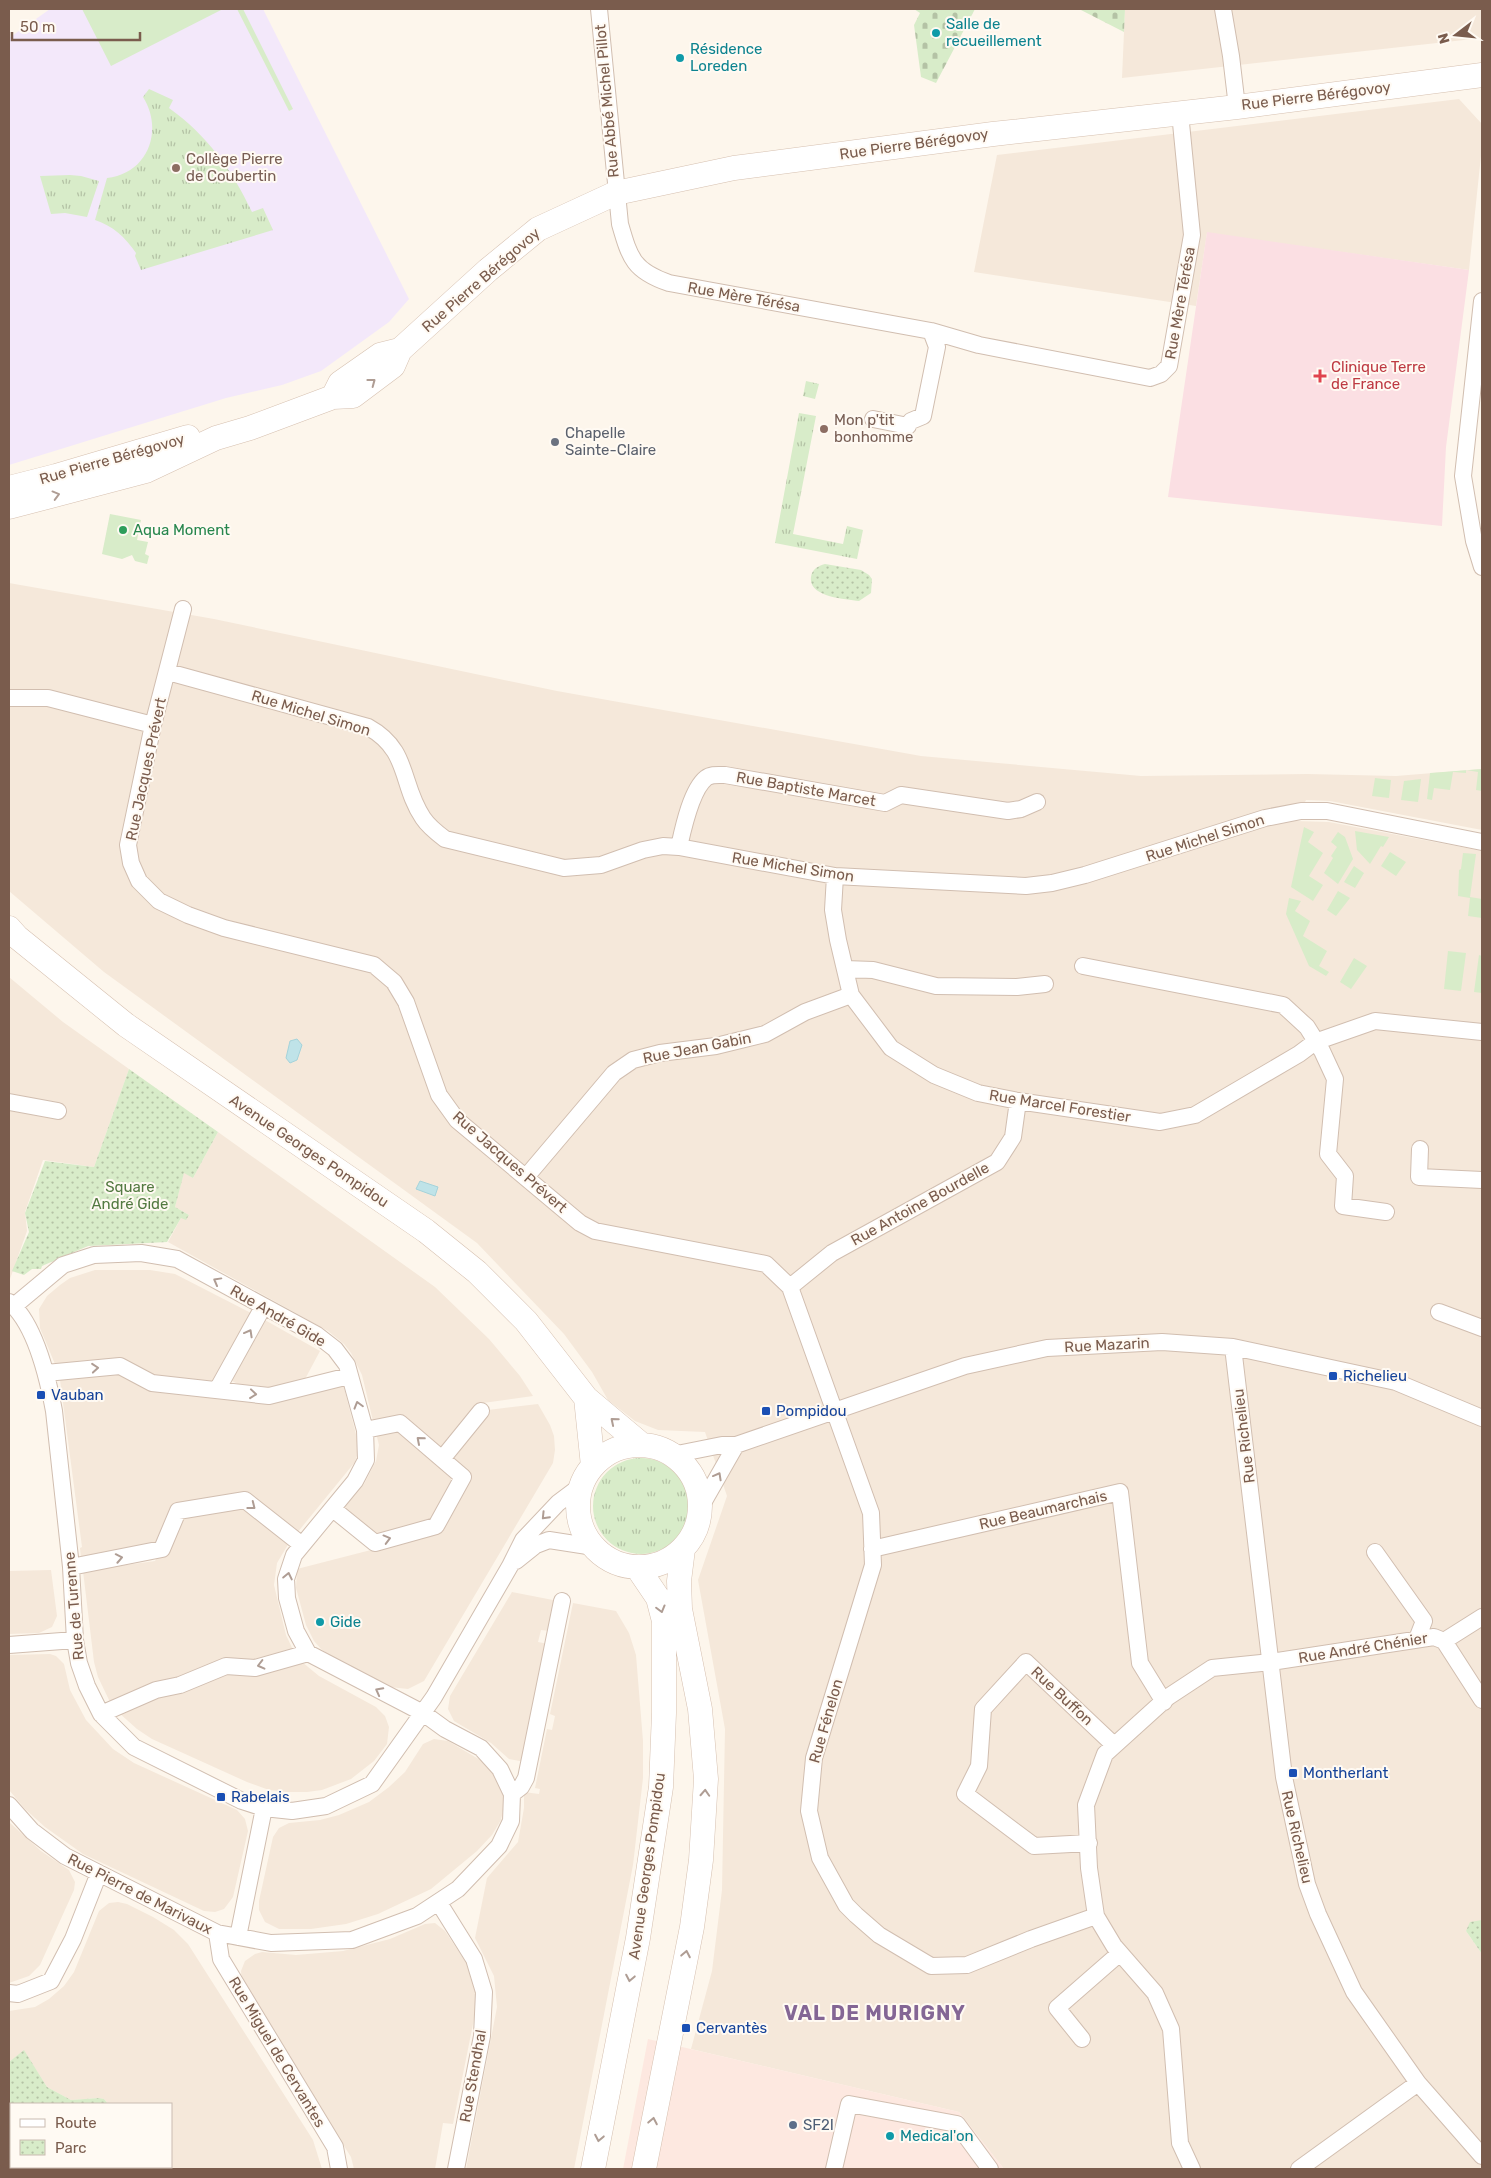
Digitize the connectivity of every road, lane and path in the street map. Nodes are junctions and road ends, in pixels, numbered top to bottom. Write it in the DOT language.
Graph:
graph roads {
  1 [pos="599,9"];
  2 [pos="1223,9"];
  3 [pos="1482,75"];
  4 [pos="1237,107"];
  5 [pos="1180,113"];
  6 [pos="616,193"];
  7 [pos="1482,301"];
  8 [pos="931,331"];
  9 [pos="873,419"];
  10 [pos="216,438"];
  11 [pos="9,488"];
  12 [pos="9,507"];
  13 [pos="1482,567"];
  14 [pos="184,609"];
  15 [pos="168,672"];
  16 [pos="9,698"];
  17 [pos="153,725"];
  18 [pos="1037,802"];
  19 [pos="1482,842"];
  20 [pos="679,847"];
  21 [pos="835,876"];
  22 [pos="9,928"];
  23 [pos="1083,966"];
  24 [pos="845,969"];
  25 [pos="1046,984"];
  26 [pos="851,995"];
  27 [pos="1482,1032"];
  28 [pos="1315,1042"];
  29 [pos="1018,1100"];
  30 [pos="9,1102"];
  31 [pos="58,1111"];
  32 [pos="1420,1148"];
  33 [pos="526,1177"];
  34 [pos="1482,1180"];
  35 [pos="1386,1212"];
  36 [pos="790,1287"];
  37 [pos="12,1304"];
  38 [pos="263,1307"];
  39 [pos="1438,1312"];
  40 [pos="1482,1328"];
  41 [pos="1233,1347"];
  42 [pos="46,1373"];
  43 [pos="349,1376"];
  44 [pos="217,1390"];
  45 [pos="586,1398"];
  46 [pos="481,1411"];
  47 [pos="835,1411"];
  48 [pos="1482,1418"];
  49 [pos="365,1430"];
  50 [pos="642,1445"];
  51 [pos="736,1445"];
  52 [pos="672,1455"];
  53 [pos="442,1459"];
  54 [pos="588,1476"];
  55 [pos="700,1508"];
  56 [pos="333,1509"];
  57 [pos="302,1545"];
  58 [pos="594,1547"];
  59 [pos="683,1548"];
  60 [pos="872,1549"];
  61 [pos="1375,1552"];
  62 [pos="510,1566"];
  63 [pos="71,1567"];
  64 [pos="637,1567"];
  65 [pos="562,1601"];
  66 [pos="1482,1617"];
  67 [pos="1417,1639"];
  68 [pos="75,1640"];
  69 [pos="1444,1641"];
  70 [pos="9,1645"];
  71 [pos="308,1653"];
  72 [pos="1271,1662"];
  73 [pos="1482,1700"];
  74 [pos="1164,1702"];
  75 [pos="423,1713"];
  76 [pos="101,1714"];
  77 [pos="1114,1745"];
  78 [pos="512,1794"];
  79 [pos="9,1805"];
  80 [pos="264,1808"];
  81 [pos="1089,1843"];
  82 [pos="99,1873"];
  83 [pos="439,1903"];
  84 [pos="1096,1916"];
  85 [pos="218,1934"];
  86 [pos="238,1937"];
  87 [pos="1120,1953"];
  88 [pos="9,1993"];
  89 [pos="1082,2039"];
  90 [pos="1418,2083"];
  91 [pos="1482,2156"];
  92 [pos="339,2169"];
  93 [pos="456,2169"];
  94 [pos="593,2169"];
  95 [pos="644,2169"];
  96 [pos="834,2169"];
  97 [pos="990,2169"];
  98 [pos="1192,2169"];
  99 [pos="1299,2169"];
  1 -- 6 [label="street, Rue Abbé Michel Pillot"];
  2 -- 4 [label="street"];
  3 -- 4 [label="main road, Rue Pierre Bérégovoy"];
  4 -- 5 [label="main road, Rue Pierre Bérégovoy"];
  5 -- 6 [label="main road, Rue Pierre Bérégovoy"];
  5 -- 8 [label="street, Rue Mère Térésa"];
  6 -- 8 [label="street, Rue Mère Térésa"];
  6 -- 10 [label="main road, Rue Pierre Bérégovoy"];
  7 -- 13 [label="street"];
  8 -- 9 [label="street"];
  10 -- 11 [label="main road, Rue Pierre Bérégovoy"];
  12 -- 10 [label="main road, Rue Pierre Bérégovoy, one-way"];
  14 -- 15 [label="street, Rue Jacques Prévert"];
  15 -- 17 [label="street, Rue Jacques Prévert"];
  15 -- 20 [label="street, Rue Michel Simon"];
  16 -- 17 [label="street"];
  17 -- 33 [label="street, Rue Jacques Prévert"];
  18 -- 20 [label="street, Rue Baptiste Marcet"];
  19 -- 21 [label="street, Rue Michel Simon"];
  20 -- 21 [label="street, Rue Michel Simon"];
  21 -- 24 [label="street, Rue Marcel Forestier"];
  22 -- 45 [label="main road, Avenue Georges Pompidou"];
  23 -- 28 [label="street"];
  24 -- 25 [label="street"];
  24 -- 26 [label="street, Rue Marcel Forestier"];
  26 -- 29 [label="street, Rue Marcel Forestier"];
  26 -- 33 [label="street, Rue Jean Gabin"];
  27 -- 28 [label="street, Rue Marcel Forestier"];
  28 -- 29 [label="street, Rue Marcel Forestier"];
  28 -- 35 [label="street"];
  29 -- 36 [label="street, Rue Antoine Bourdelle"];
  30 -- 31 [label="street"];
  32 -- 34 [label="street"];
  33 -- 36 [label="street, Rue Jacques Prévert"];
  36 -- 47 [label="street, Rue Jacques Prévert"];
  38 -- 37 [label="street, Rue André Gide, one-way"];
  37 -- 42 [label="street, Rue de Turenne"];
  38 -- 43 [label="street, Rue André Gide"];
  44 -- 38 [label="street, one-way"];
  39 -- 40 [label="street"];
  41 -- 47 [label="street, Rue Mazarin"];
  41 -- 48 [label="street, Rue Mazarin"];
  41 -- 72 [label="street, Rue Richelieu"];
  42 -- 44 [label="street, one-way"];
  42 -- 63 [label="street, Rue de Turenne"];
  44 -- 43 [label="street, one-way"];
  49 -- 43 [label="street, Rue André Gide, one-way"];
  50 -- 45 [label="main road, Avenue Georges Pompidou, one-way"];
  45 -- 54 [label="main road"];
  46 -- 53 [label="street"];
  47 -- 51 [label="street, Rue Mazarin"];
  47 -- 60 [label="street, Rue Fénelon"];
  53 -- 49 [label="street, one-way"];
  49 -- 56 [label="street, Rue André Gide"];
  50 -- 52 [label="main road"];
  50 -- 54 [label="main road"];
  51 -- 52 [label="street, Rue Mazarin"];
  55 -- 51 [label="street, one-way"];
  52 -- 55 [label="main road"];
  56 -- 53 [label="street, one-way"];
  54 -- 58 [label="main road"];
  54 -- 62 [label="street, Rue de Turenne, one-way"];
  55 -- 59 [label="main road"];
  56 -- 57 [label="street, Rue André Gide"];
  63 -- 57 [label="street, one-way"];
  71 -- 57 [label="street, Rue André Gide, one-way"];
  58 -- 62 [label="street, Rue de Turenne"];
  58 -- 64 [label="main road"];
  59 -- 64 [label="main road"];
  95 -- 59 [label="main road, one-way"];
  60 -- 74 [label="street, Rue Beaumarchais"];
  60 -- 84 [label="street, Rue Fénelon"];
  61 -- 67 [label="street"];
  62 -- 75 [label="street, Rue de Turenne"];
  63 -- 68 [label="street, Rue de Turenne"];
  64 -- 94 [label="main road, Avenue Georges Pompidou, one-way"];
  65 -- 78 [label="street"];
  66 -- 69 [label="street"];
  67 -- 69 [label="street, Rue André Chénier"];
  67 -- 72 [label="street, Rue André Chénier"];
  68 -- 70 [label="street"];
  68 -- 76 [label="street, Rue de Turenne"];
  69 -- 73 [label="street, Rue André Chénier"];
  75 -- 71 [label="street, one-way"];
  71 -- 76 [label="street, one-way"];
  72 -- 74 [label="street, Rue André Chénier"];
  72 -- 90 [label="street, Rue Richelieu"];
  74 -- 77 [label="street, Rue André Chénier"];
  75 -- 78 [label="street, Rue Pierre de Marivaux"];
  75 -- 80 [label="street, Rue de Turenne"];
  76 -- 80 [label="street, Rue de Turenne"];
  77 -- 81 [label="street, Rue André Chénier"];
  77 -- 81 [label="street, Rue Buffon"];
  78 -- 83 [label="street, Rue Pierre de Marivaux"];
  79 -- 82 [label="street, Rue Pierre de Marivaux"];
  80 -- 86 [label="street"];
  81 -- 84 [label="street, Rue André Chénier"];
  82 -- 85 [label="street, Rue Pierre de Marivaux"];
  82 -- 88 [label="street"];
  83 -- 86 [label="street, Rue Pierre de Marivaux"];
  83 -- 93 [label="street, Rue Stendhal"];
  84 -- 87 [label="street"];
  85 -- 86 [label="street, Rue Pierre de Marivaux"];
  85 -- 92 [label="street, Rue Miguel de Cervantes"];
  87 -- 89 [label="street"];
  87 -- 98 [label="street"];
  90 -- 91 [label="street, Rue Richelieu"];
  90 -- 99 [label="street"];
  96 -- 97 [label="street"];
}
